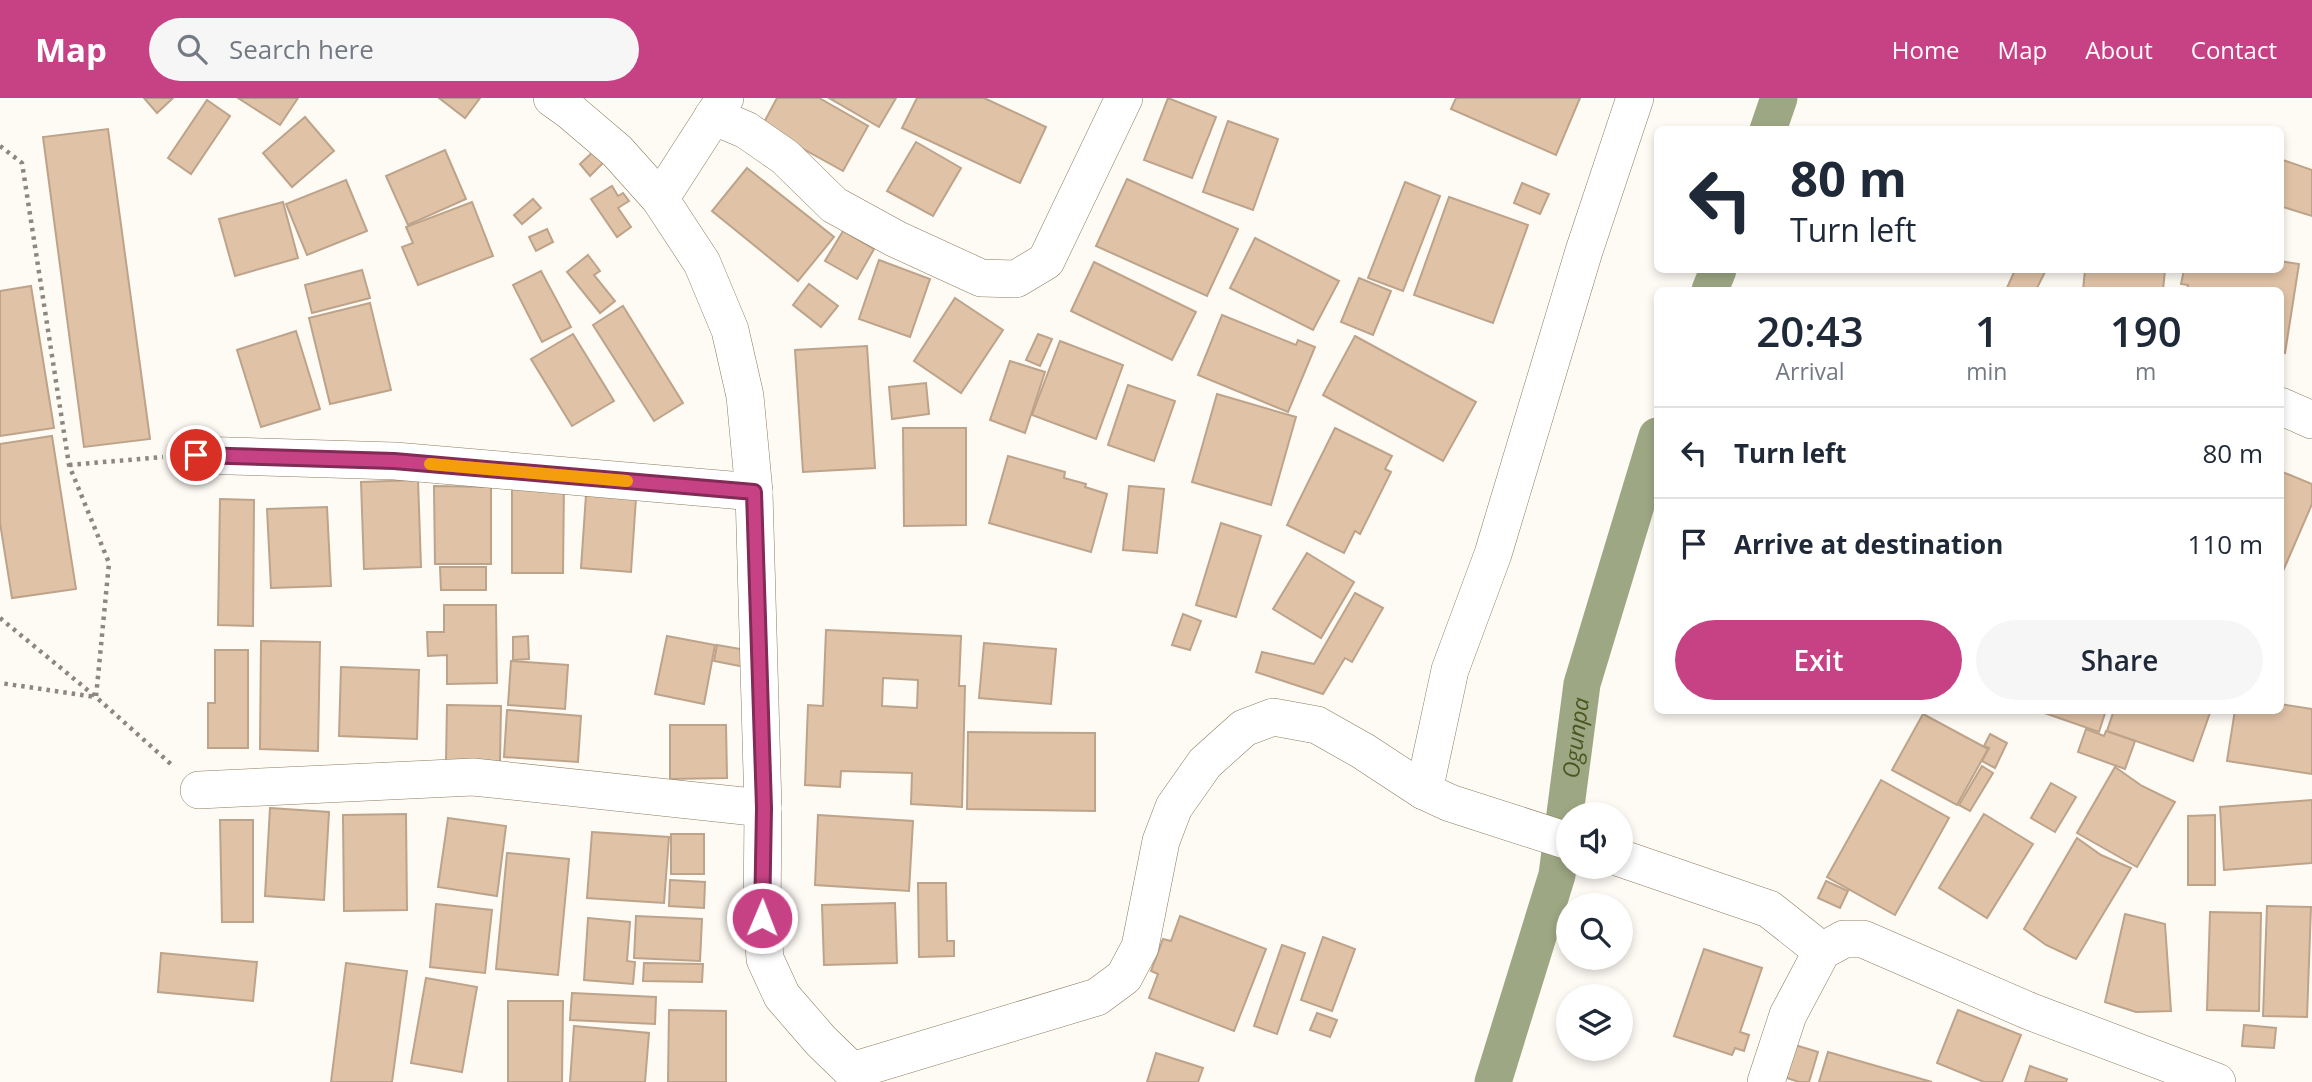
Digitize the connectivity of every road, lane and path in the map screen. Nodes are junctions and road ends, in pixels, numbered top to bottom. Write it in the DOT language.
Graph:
graph roads {
  1 [pos="552,98"];
  2 [pos="1124,98"];
  3 [pos="1635,98"];
  4 [pos="719,107"];
  5 [pos="0,146"];
  6 [pos="660,199"];
  7 [pos="2284,408"];
  8 [pos="2312,420"];
  9 [pos="196,455"];
  10 [pos="69,465"];
  11 [pos="754,492"];
  12 [pos="0,618"];
  13 [pos="0,683"];
  14 [pos="96,696"];
  15 [pos="199,790"];
  16 [pos="1437,797"];
  17 [pos="764,808"];
  18 [pos="1556,837"];
  19 [pos="1633,862"];
  20 [pos="1822,951"];
  21 [pos="856,1076"];
  22 [pos="1766,1082"];
  23 [pos="2217,1082"];
  1 -- 6 [label="street"];
  2 -- 4 [label="street"];
  3 -- 16 [label="street"];
  4 -- 6 [label="street"];
  5 -- 10 [label="path"];
  6 -- 11 [label="street"];
  7 -- 8 [label="street"];
  9 -- 10 [label="path"];
  9 -- 11 [label="street"];
  10 -- 14 [label="path"];
  11 -- 17 [label="street"];
  12 -- 14 [label="path"];
  13 -- 14 [label="path"];
  14 -- 15 [label="path"];
  15 -- 17 [label="street"];
  16 -- 18 [label="street"];
  16 -- 21 [label="street"];
  17 -- 21 [label="street"];
  19 -- 20 [label="street"];
  20 -- 22 [label="street"];
  20 -- 23 [label="street"];
}
